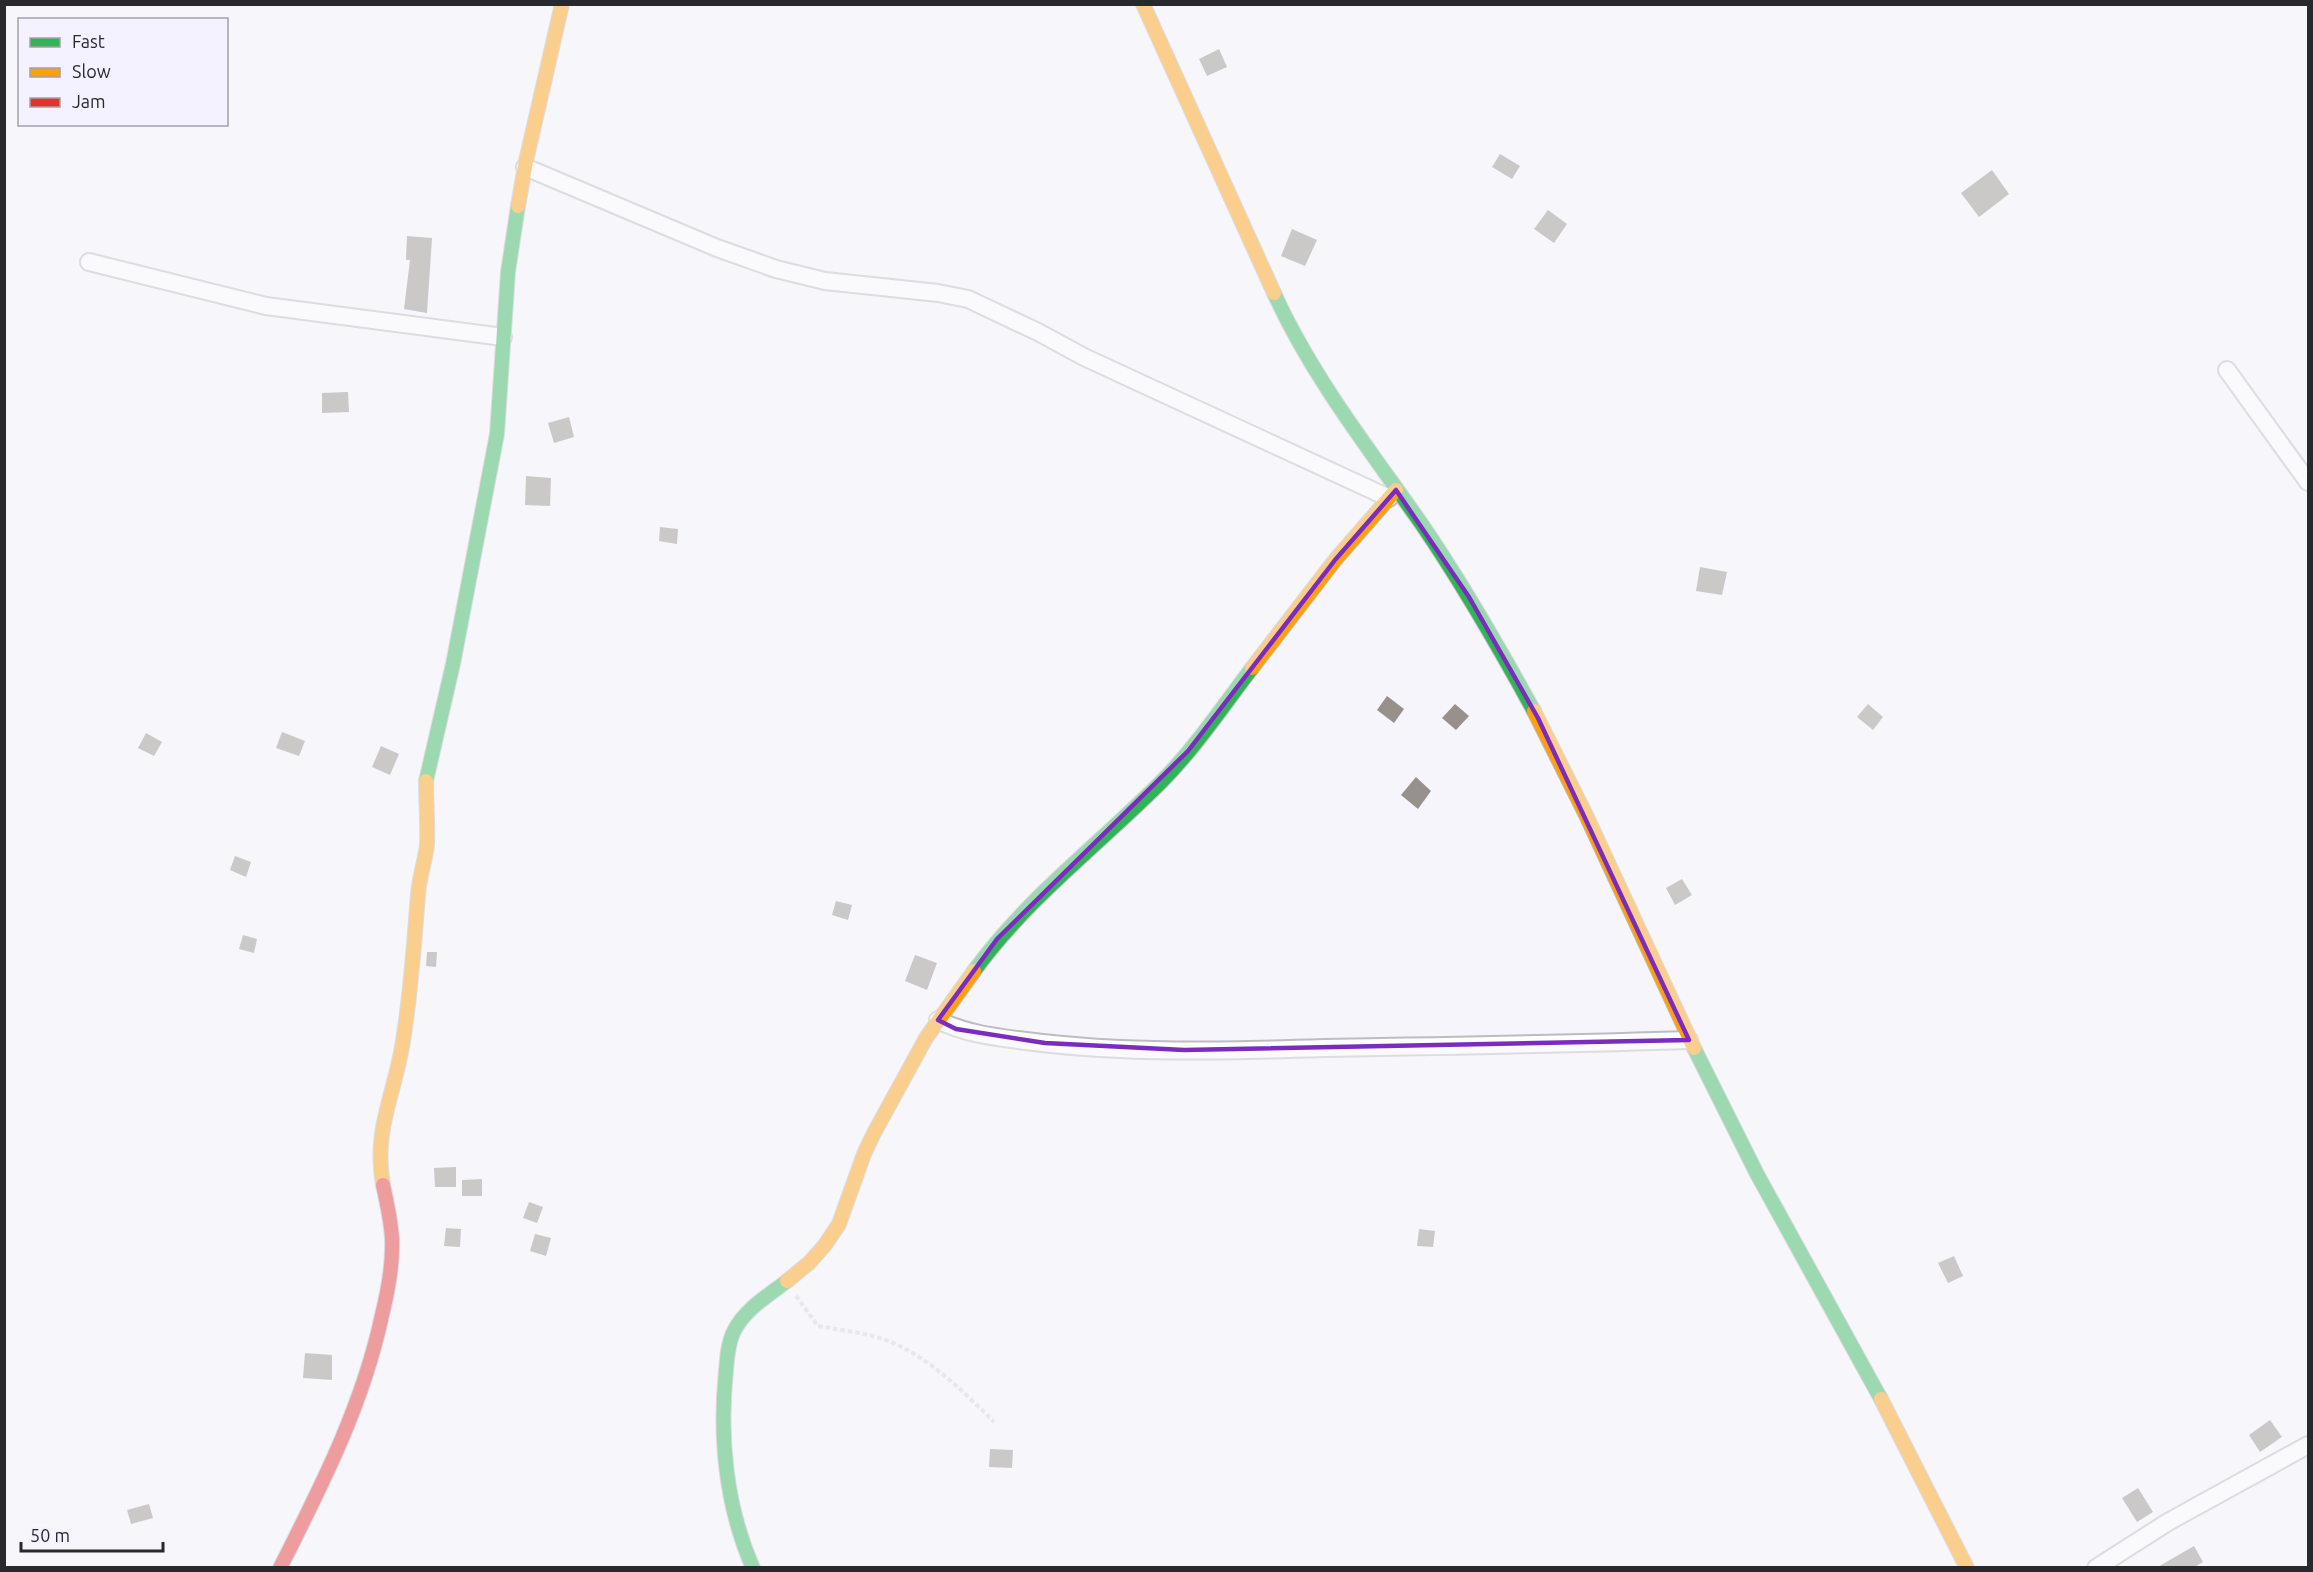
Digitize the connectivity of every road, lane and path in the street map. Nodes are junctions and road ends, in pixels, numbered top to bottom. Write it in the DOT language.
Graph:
graph roads {
  1 [pos="562,4"];
  2 [pos="1143,4"];
  3 [pos="525,167"];
  4 [pos="89,262"];
  5 [pos="503,337"];
  6 [pos="2227,370"];
  7 [pos="2308,482"];
  8 [pos="1393,494"];
  9 [pos="938,1020"];
  10 [pos="1689,1040"];
  11 [pos="785,1281"];
  12 [pos="994,1422"];
  13 [pos="2308,1445"];
  14 [pos="280,1568"];
  15 [pos="753,1568"];
  16 [pos="1967,1568"];
  17 [pos="2096,1568"];
  1 -- 3 [label="street"];
  2 -- 8 [label="street"];
  3 -- 5 [label="street"];
  3 -- 8 [label="street"];
  4 -- 5 [label="street"];
  5 -- 14 [label="street"];
  6 -- 7 [label="street"];
  8 -- 9 [label="street"];
  8 -- 10 [label="street"];
  9 -- 10 [label="street"];
  9 -- 11 [label="street"];
  10 -- 16 [label="street"];
  11 -- 12 [label="path"];
  11 -- 15 [label="street"];
  13 -- 17 [label="street"];
}
